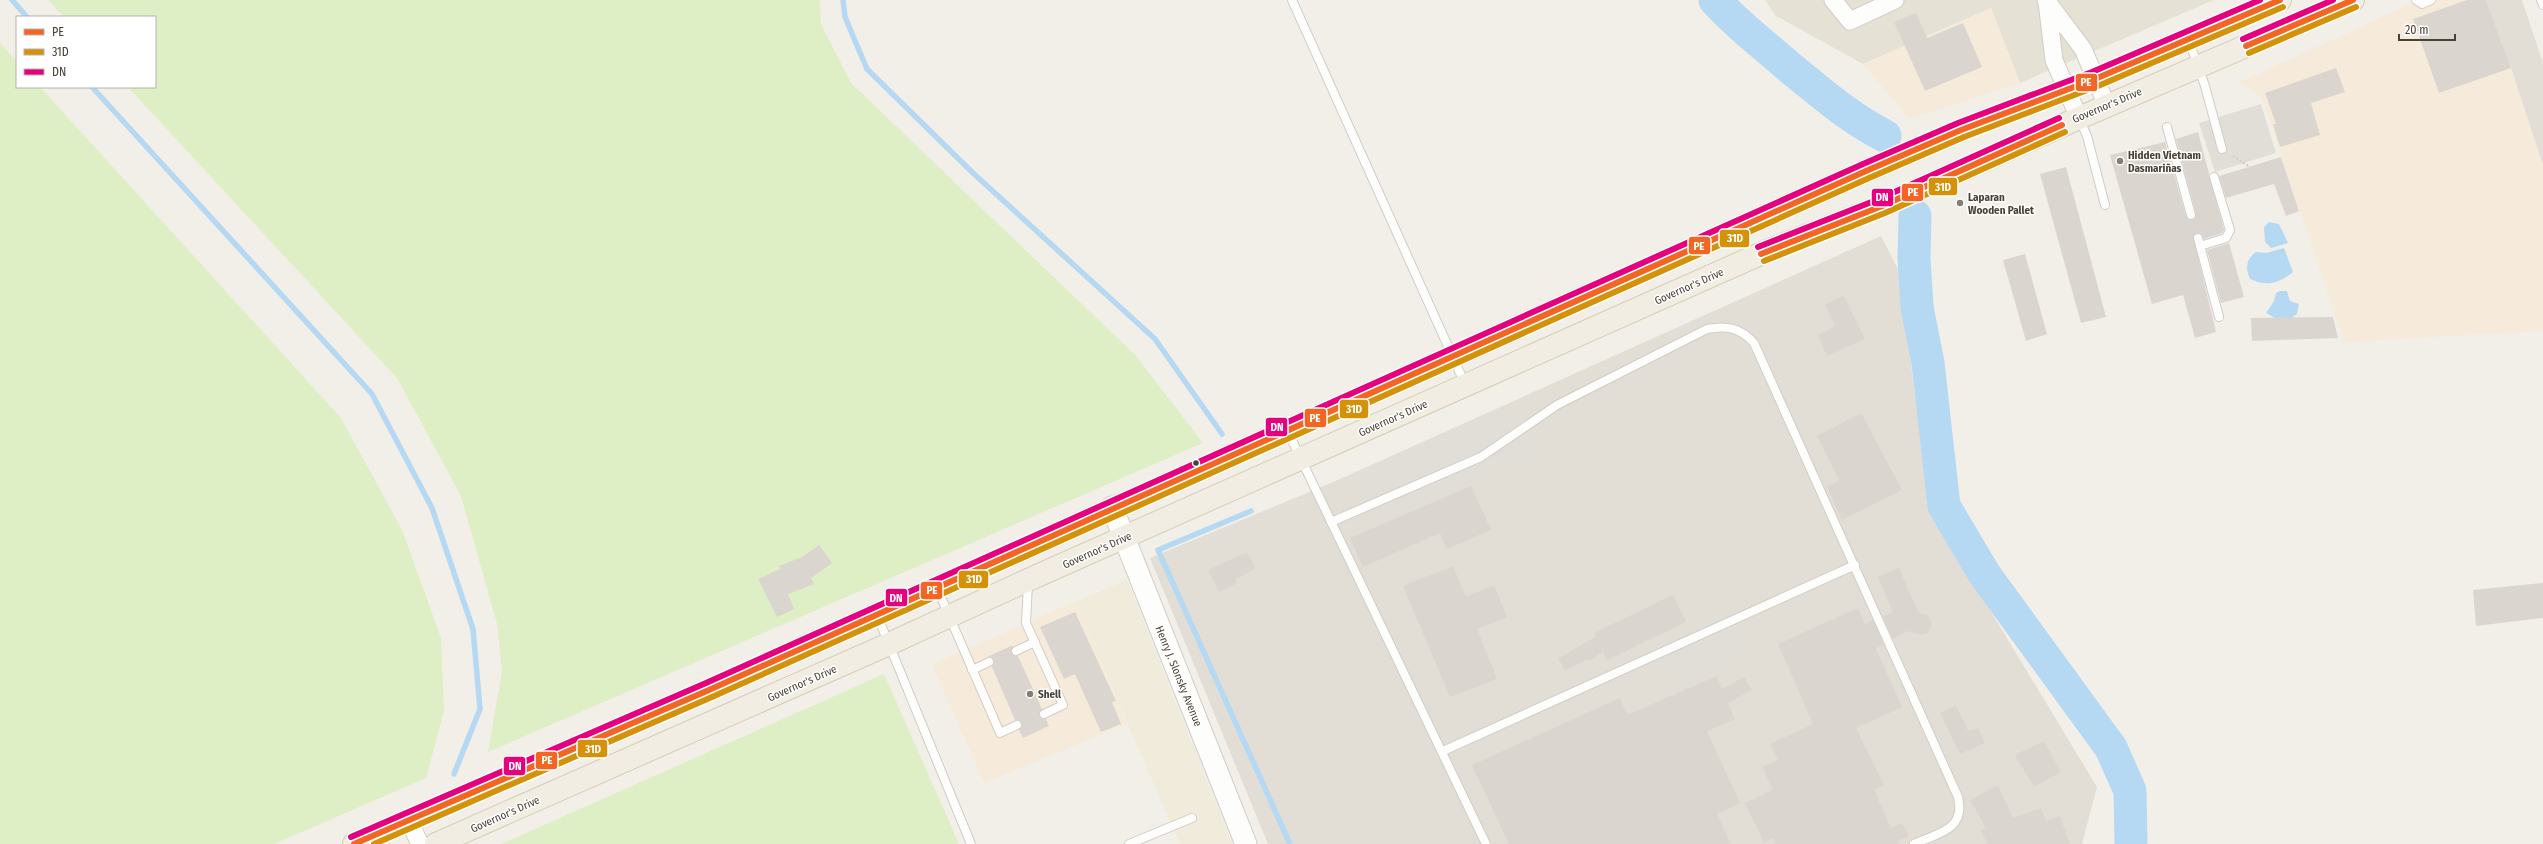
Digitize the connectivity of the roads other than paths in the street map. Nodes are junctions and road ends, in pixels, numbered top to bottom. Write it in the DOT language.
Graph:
graph roads {
  1 [pos="1292,0"];
  2 [pos="1833,0"];
  3 [pos="1894,0"];
  4 [pos="2280,0"];
  5 [pos="2353,0"];
  6 [pos="2416,0"];
  7 [pos="2431,0"];
  8 [pos="2541,0"];
  9 [pos="2046,1"];
  10 [pos="2543,5"];
  11 [pos="2189,38"];
  12 [pos="2197,67"];
  13 [pos="2095,79"];
  14 [pos="2066,90"];
  15 [pos="2107,106"];
  16 [pos="2078,118"];
  17 [pos="2167,127"];
  18 [pos="2222,149"];
  19 [pos="2214,177"];
  20 [pos="2105,205"];
  21 [pos="2191,215"];
  22 [pos="2219,317"];
  23 [pos="1452,355"];
  24 [pos="1466,385"];
  25 [pos="1287,430"];
  26 [pos="1300,458"];
  27 [pos="1112,507"];
  28 [pos="1331,522"];
  29 [pos="1124,538"];
  30 [pos="1855,565"];
  31 [pos="1028,580"];
  32 [pos="936,586"];
  33 [pos="876,613"];
  34 [pos="948,617"];
  35 [pos="1035,642"];
  36 [pos="889,644"];
  37 [pos="1016,651"];
  38 [pos="989,662"];
  39 [pos="972,670"];
  40 [pos="1044,714"];
  41 [pos="1018,725"];
  42 [pos="1442,751"];
  43 [pos="1192,818"];
  44 [pos="409,821"];
  45 [pos="354,844"];
  46 [pos="420,844"];
  47 [pos="436,844"];
  48 [pos="971,844"];
  49 [pos="1129,844"];
  50 [pos="1246,844"];
  51 [pos="1486,844"];
  52 [pos="1914,844"];
  1 -- 23 [label="lane"];
  2 -- 3 [label="street"];
  4 -- 11 [label="main road"];
  5 -- 12 [label="main road, Governor's Drive"];
  6 -- 7 [label="lane"];
  8 -- 10 [label="lane"];
  9 -- 13 [label="street"];
  9 -- 14 [label="street"];
  11 -- 12 [label="lane"];
  11 -- 13 [label="main road"];
  12 -- 15 [label="main road, Governor's Drive"];
  12 -- 18 [label="lane"];
  13 -- 14 [label="main road"];
  13 -- 15 [label="street"];
  14 -- 16 [label="street"];
  14 -- 23 [label="main road"];
  15 -- 16 [label="main road, Governor's Drive"];
  16 -- 20 [label="lane"];
  16 -- 24 [label="main road, Governor's Drive"];
  17 -- 21 [label="lane"];
  19 -- 22 [label="lane"];
  23 -- 24 [label="lane"];
  23 -- 25 [label="main road"];
  24 -- 26 [label="main road, Governor's Drive"];
  25 -- 26 [label="lane"];
  25 -- 27 [label="main road"];
  26 -- 28 [label="lane"];
  26 -- 29 [label="main road, Governor's Drive"];
  27 -- 29 [label="street, Henry J. Slonsky Avenue"];
  27 -- 32 [label="main road"];
  28 -- 30 [label="lane"];
  28 -- 42 [label="lane"];
  29 -- 31 [label="main road, Governor's Drive"];
  29 -- 50 [label="street, Henry J. Slonsky Avenue"];
  30 -- 42 [label="lane"];
  30 -- 52 [label="lane"];
  31 -- 34 [label="main road, Governor's Drive"];
  31 -- 35 [label="lane"];
  32 -- 33 [label="main road"];
  32 -- 34 [label="lane"];
  33 -- 36 [label="lane"];
  33 -- 44 [label="main road"];
  34 -- 36 [label="main road, Governor's Drive"];
  34 -- 39 [label="lane"];
  35 -- 37 [label="lane"];
  35 -- 40 [label="lane"];
  36 -- 47 [label="main road, Governor's Drive"];
  36 -- 48 [label="lane"];
  38 -- 39 [label="lane"];
  39 -- 41 [label="lane"];
  42 -- 51 [label="lane"];
  43 -- 49 [label="lane"];
  44 -- 45 [label="main road"];
  44 -- 46 [label="street"];
}
